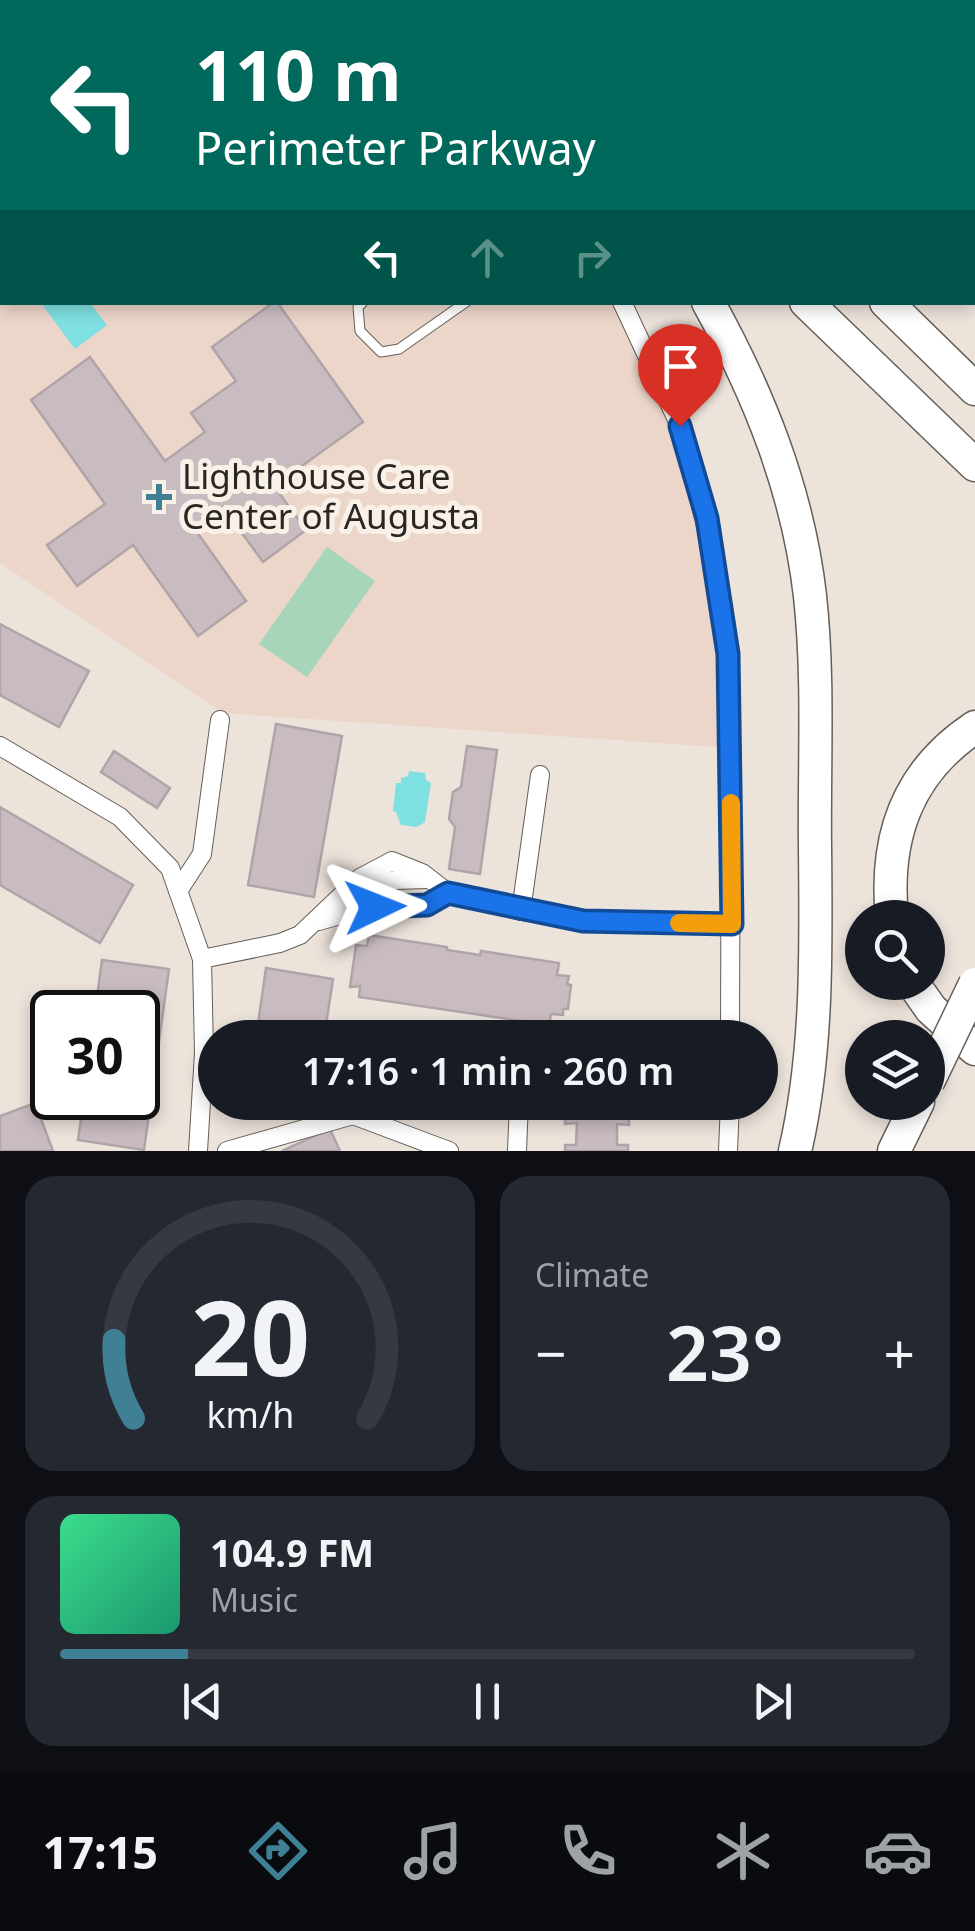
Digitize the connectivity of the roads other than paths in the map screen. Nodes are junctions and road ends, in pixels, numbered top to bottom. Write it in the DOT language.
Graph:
graph roads {
  1 [pos="361,305"];
  2 [pos="462,305"];
  3 [pos="623,305"];
  4 [pos="710,305"];
  5 [pos="809,305"];
  6 [pos="889,305"];
  7 [pos="975,388"];
  8 [pos="975,465"];
  9 [pos="220,720"];
  10 [pos="975,728"];
  11 [pos="0,746"];
  12 [pos="540,775"];
  13 [pos="372,878"];
  14 [pos="178,890"];
  15 [pos="448,893"];
  16 [pos="892,900"];
  17 [pos="375,907"];
  18 [pos="520,910"];
  19 [pos="318,922"];
  20 [pos="732,924"];
  21 [pos="202,958"];
  22 [pos="975,984"];
  23 [pos="925,1000"];
  24 [pos="730,1020"];
  25 [pos="945,1046"];
  26 [pos="975,1049"];
  27 [pos="321,1120"];
  28 [pos="380,1120"];
  29 [pos="518,1120"];
  30 [pos="729,1120"];
  31 [pos="909,1120"];
  32 [pos="198,1151"];
  33 [pos="227,1151"];
  34 [pos="449,1151"];
  35 [pos="517,1151"];
  36 [pos="728,1151"];
  37 [pos="796,1151"];
  38 [pos="894,1151"];
  1 -- 2 [label="lane"];
  3 -- 20 [label="street"];
  4 -- 37 [label="highway"];
  5 -- 8 [label="highway"];
  6 -- 7 [label="highway"];
  9 -- 14 [label="street"];
  10 -- 16 [label="highway"];
  11 -- 14 [label="street"];
  12 -- 18 [label="street"];
  13 -- 15 [label="street"];
  13 -- 17 [label="street"];
  13 -- 19 [label="street"];
  14 -- 21 [label="street"];
  15 -- 17 [label="street"];
  15 -- 18 [label="street"];
  17 -- 19 [label="street"];
  18 -- 20 [label="street"];
  19 -- 21 [label="street"];
  20 -- 24 [label="street"];
  21 -- 32 [label="street"];
  22 -- 25 [label="highway, bridge"];
  23 -- 26 [label="highway"];
  27 -- 33 [label="street"];
  28 -- 34 [label="street"];
  29 -- 35 [label="street"];
  30 -- 36 [label="street"];
  31 -- 38 [label="highway"];
}
